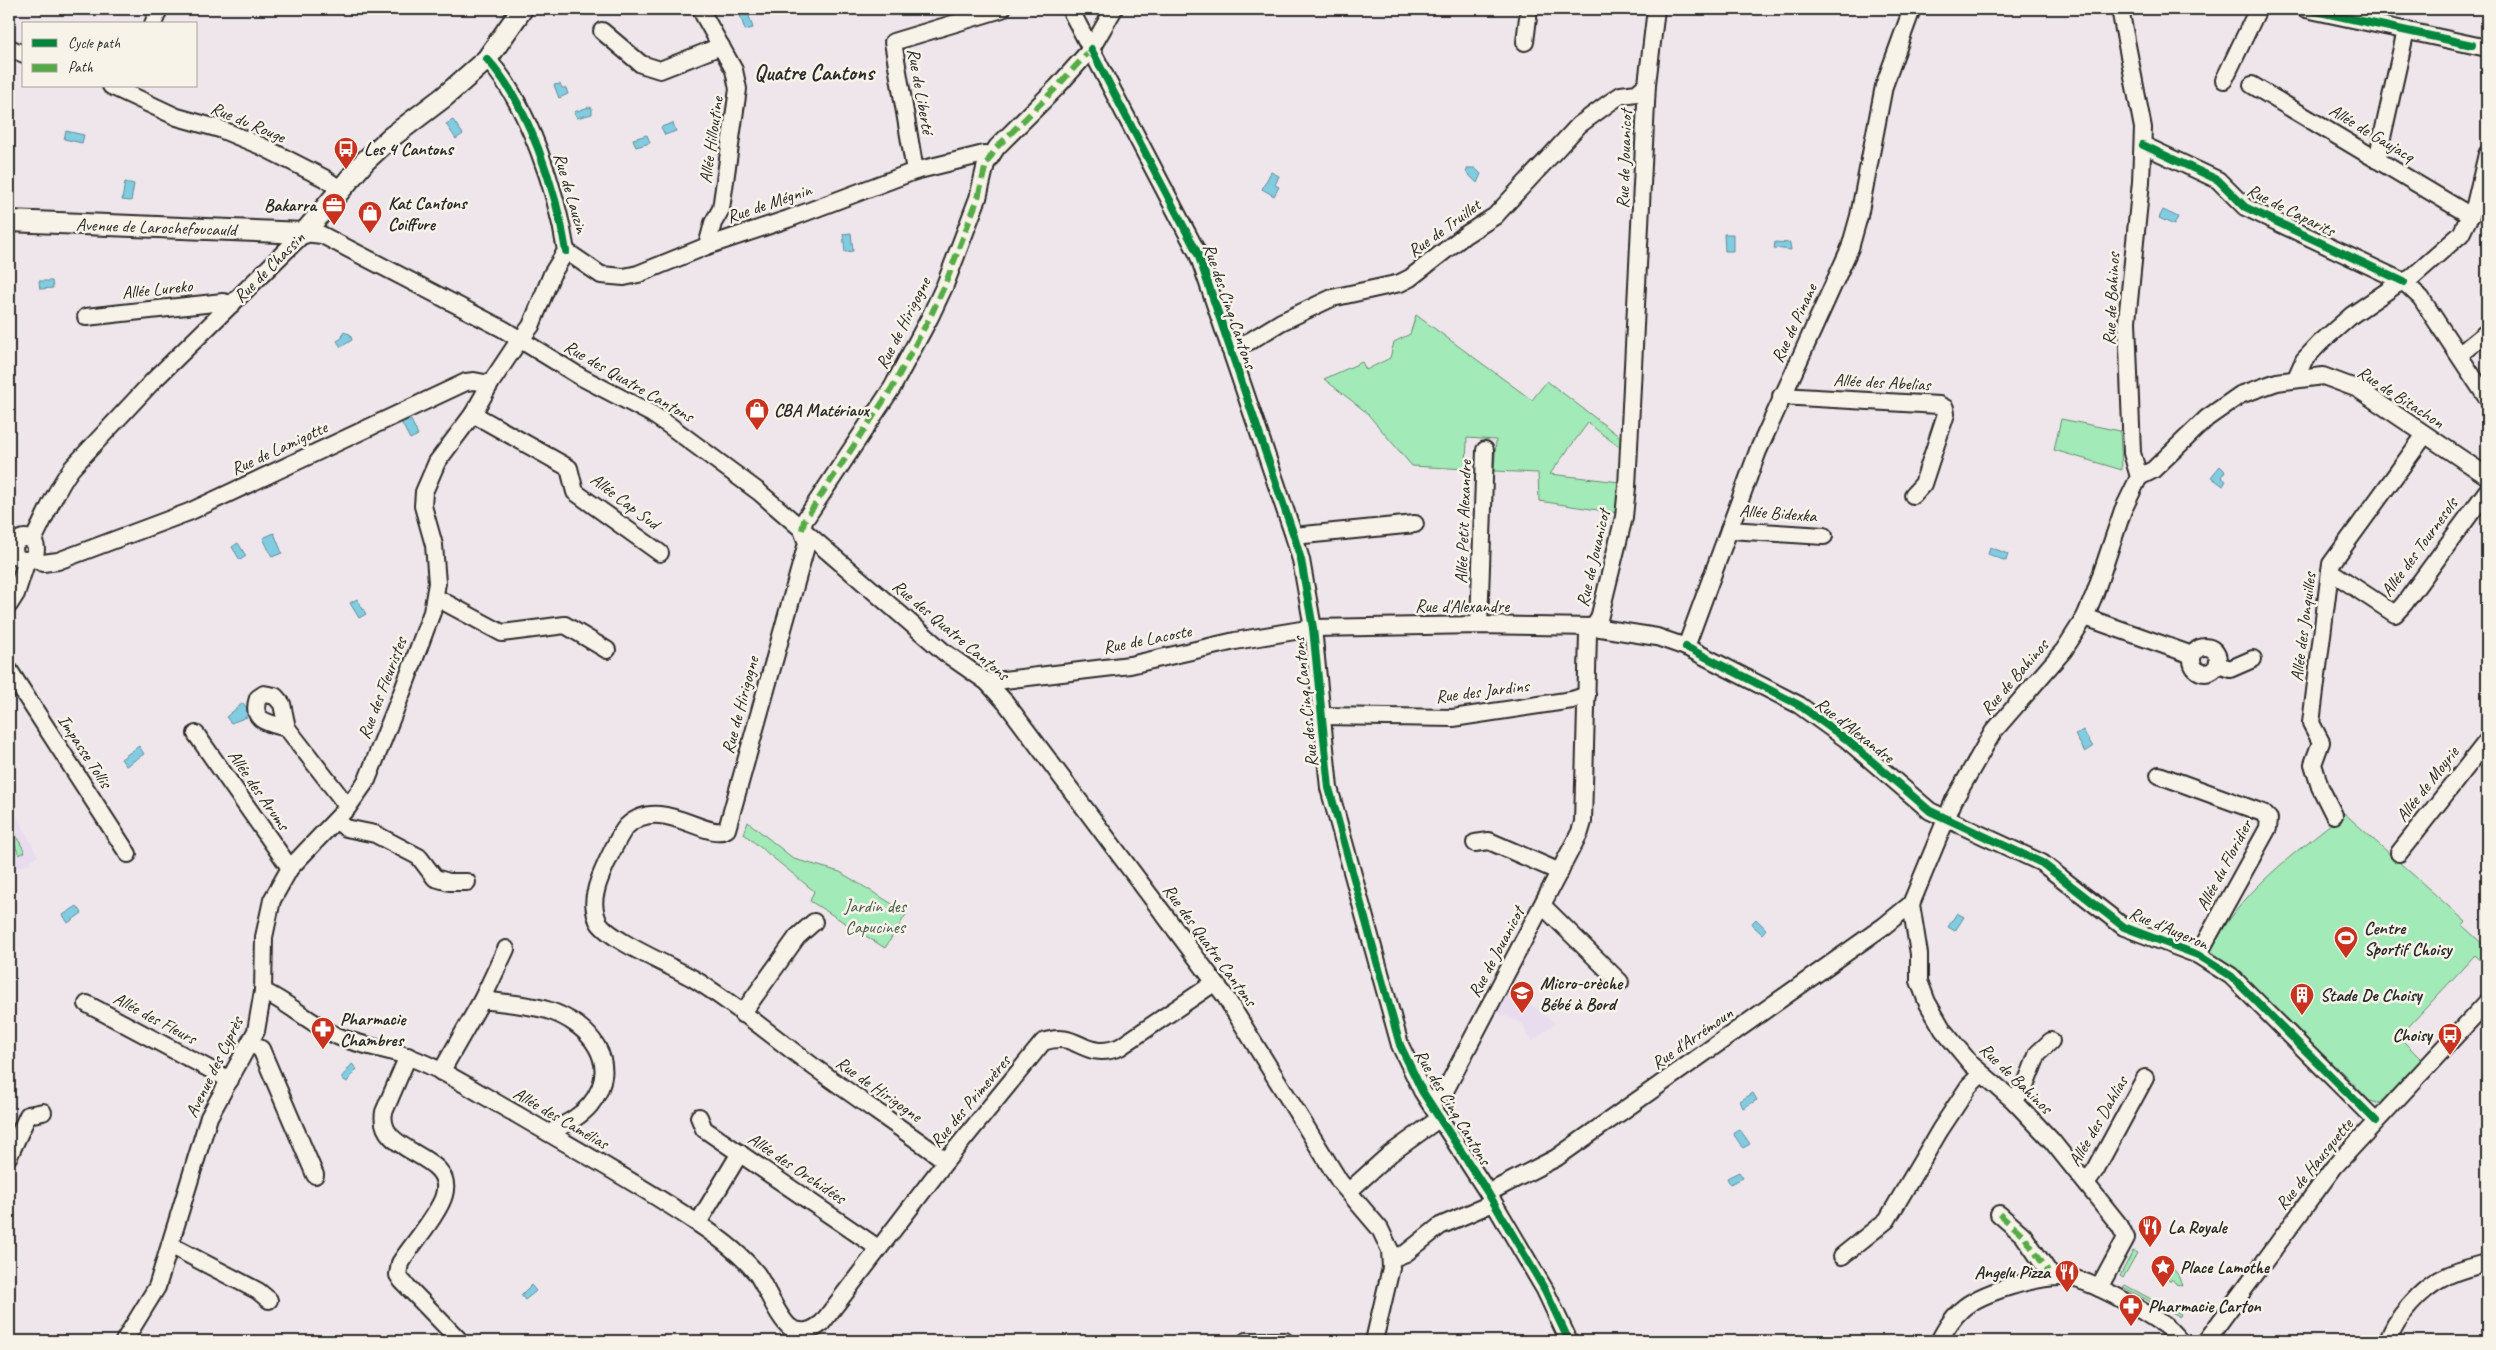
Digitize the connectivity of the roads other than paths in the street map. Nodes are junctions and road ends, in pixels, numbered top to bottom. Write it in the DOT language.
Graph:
graph roads {
  1 [pos="158,9"];
  2 [pos="522,9"];
  3 [pos="1002,9"];
  4 [pos="1070,9"];
  5 [pos="1114,9"];
  6 [pos="1530,9"];
  7 [pos="1656,9"];
  8 [pos="1912,9"];
  9 [pos="2120,9"];
  10 [pos="2258,9"];
  11 [pos="2306,9"];
  12 [pos="703,14"];
  13 [pos="154,22"];
  14 [pos="2406,30"];
  15 [pos="602,31"];
  16 [pos="1525,42"];
  17 [pos="721,46"];
  18 [pos="9,48"];
  19 [pos="2487,48"];
  20 [pos="1091,49"];
  21 [pos="22,53"];
  22 [pos="487,59"];
  23 [pos="2224,80"];
  24 [pos="1647,84"];
  25 [pos="2252,85"];
  26 [pos="122,88"];
  27 [pos="2143,145"];
  28 [pos="2487,154"];
  29 [pos="991,155"];
  30 [pos="2378,160"];
  31 [pos="915,171"];
  32 [pos="340,189"];
  33 [pos="2471,216"];
  34 [pos="9,220"];
  35 [pos="304,232"];
  36 [pos="707,246"];
  37 [pos="566,251"];
  38 [pos="2404,282"];
  39 [pos="232,304"];
  40 [pos="86,317"];
  41 [pos="2487,332"];
  42 [pos="520,339"];
  43 [pos="1230,349"];
  44 [pos="2460,354"];
  45 [pos="2296,378"];
  46 [pos="490,384"];
  47 [pos="1781,396"];
  48 [pos="2487,398"];
  49 [pos="473,414"];
  50 [pos="2424,436"];
  51 [pos="1485,450"];
  52 [pos="2487,476"];
  53 [pos="2139,477"];
  54 [pos="2487,491"];
  55 [pos="1913,495"];
  56 [pos="1415,524"];
  57 [pos="802,530"];
  58 [pos="1729,530"];
  59 [pos="1294,536"];
  60 [pos="1824,536"];
  61 [pos="20,549"];
  62 [pos="660,553"];
  63 [pos="2330,571"];
  64 [pos="435,597"];
  65 [pos="9,605"];
  66 [pos="2084,617"];
  67 [pos="1480,625"];
  68 [pos="1594,627"];
  69 [pos="1313,628"];
  70 [pos="1686,647"];
  71 [pos="607,650"];
  72 [pos="2253,659"];
  73 [pos="9,670"];
  74 [pos="987,682"];
  75 [pos="1587,695"];
  76 [pos="1321,716"];
  77 [pos="287,728"];
  78 [pos="196,734"];
  79 [pos="2487,740"];
  80 [pos="2159,775"];
  81 [pos="348,807"];
  82 [pos="2334,815"];
  83 [pos="1945,819"];
  84 [pos="336,820"];
  85 [pos="1475,843"];
  86 [pos="2399,853"];
  87 [pos="128,854"];
  88 [pos="290,868"];
  89 [pos="1560,872"];
  90 [pos="467,882"];
  91 [pos="1911,904"];
  92 [pos="1543,906"];
  93 [pos="814,922"];
  94 [pos="506,949"];
  95 [pos="2198,955"];
  96 [pos="1620,982"];
  97 [pos="1214,983"];
  98 [pos="263,991"];
  99 [pos="482,1000"];
  100 [pos="2487,1002"];
  101 [pos="87,1004"];
  102 [pos="742,1014"];
  103 [pos="2051,1041"];
  104 [pos="251,1044"];
  105 [pos="408,1056"];
  106 [pos="441,1072"];
  107 [pos="1982,1074"];
  108 [pos="2145,1078"];
  109 [pos="230,1080"];
  110 [pos="2014,1101"];
  111 [pos="1430,1103"];
  112 [pos="43,1112"];
  113 [pos="699,1117"];
  114 [pos="1440,1118"];
  115 [pos="2376,1121"];
  116 [pos="548,1133"];
  117 [pos="740,1153"];
  118 [pos="9,1156"];
  119 [pos="946,1160"];
  120 [pos="315,1175"];
  121 [pos="2086,1183"];
  122 [pos="1349,1191"];
  123 [pos="1490,1198"];
  124 [pos="1999,1214"];
  125 [pos="698,1223"];
  126 [pos="170,1245"];
  127 [pos="878,1248"];
  128 [pos="1842,1256"];
  129 [pos="1391,1259"];
  130 [pos="2487,1263"];
  131 [pos="2048,1271"];
  132 [pos="2098,1288"];
  133 [pos="269,1300"];
  134 [pos="802,1331"];
  135 [pos="124,1341"];
  136 [pos="460,1341"];
  137 [pos="1246,1341"];
  138 [pos="1285,1341"];
  139 [pos="1374,1341"];
  140 [pos="1569,1341"];
  141 [pos="1939,1341"];
  142 [pos="2180,1341"];
  143 [pos="2206,1341"];
  144 [pos="2388,1341"];
  1 -- 13 [label="street"];
  2 -- 22 [label="main road, Rue de Chassin"];
  3 -- 31 [label="street, Rue de Liberté"];
  4 -- 20 [label="street, Rue des Cinq Cantons"];
  5 -- 20 [label="street, Rue de Hirigogne"];
  6 -- 16 [label="street"];
  7 -- 24 [label="street, Rue de Jouanicot"];
  8 -- 47 [label="street, Rue de Pinane"];
  9 -- 27 [label="street, Rue de Bahinos"];
  10 -- 23 [label="street"];
  11 -- 14 [label="street"];
  12 -- 17 [label="street, Allée Hilloutine"];
  14 -- 19 [label="street"];
  14 -- 30 [label="street"];
  15 -- 17 [label="street"];
  17 -- 36 [label="street, Allée Hilloutine"];
  18 -- 21 [label="street"];
  20 -- 29 [label="street, Rue de Hirigogne"];
  20 -- 43 [label="street, Rue des Cinq Cantons"];
  22 -- 32 [label="main road, Rue de Chassin"];
  22 -- 37 [label="street, Rue de Lauzin"];
  24 -- 43 [label="street, Rue de Truillet"];
  24 -- 68 [label="street, Rue de Jouanicot"];
  25 -- 30 [label="street, Allée de Gaujacq"];
  26 -- 32 [label="street, Rue du Rouge"];
  27 -- 38 [label="street, Rue de Caparits"];
  27 -- 53 [label="street, Rue de Bahinos"];
  28 -- 33 [label="street"];
  29 -- 31 [label="street, Rue de Mégnin"];
  29 -- 57 [label="street, Rue de Hirigogne"];
  30 -- 33 [label="street, Allée de Gaujacq"];
  31 -- 36 [label="street, Rue de Mégnin"];
  32 -- 35 [label="main road, Rue de Chassin"];
  33 -- 38 [label="street"];
  34 -- 35 [label="main road, Avenue de Larochefoucauld"];
  35 -- 39 [label="street, Rue de Chassin"];
  35 -- 42 [label="street, Rue des Quatre Cantons"];
  36 -- 37 [label="street, Rue de Mégnin"];
  37 -- 42 [label="street, Rue de Lauzin"];
  38 -- 44 [label="street, Rue de Caparits"];
  38 -- 45 [label="street"];
  39 -- 40 [label="street, Allée Lureko"];
  39 -- 61 [label="street, Rue de Chassin"];
  41 -- 44 [label="street"];
  42 -- 46 [label="street"];
  42 -- 57 [label="street, Rue des Quatre Cantons"];
  43 -- 59 [label="street, Rue des Cinq Cantons"];
  44 -- 48 [label="street, Rue de Caparits"];
  45 -- 50 [label="street, Rue de Bitachon"];
  45 -- 53 [label="street, Rue de Bitachon"];
  46 -- 49 [label="street, Rue des Fleuristes"];
  46 -- 61 [label="street, Rue de Lamigotte"];
  47 -- 55 [label="street, Allée des Abelias"];
  47 -- 58 [label="street, Rue de Pinane"];
  49 -- 62 [label="street, Allée Cap Sud"];
  49 -- 64 [label="street, Rue des Fleuristes"];
  50 -- 52 [label="street, Rue de Bitachon"];
  50 -- 63 [label="street, Allée des Jonquilles"];
  51 -- 67 [label="street, Allée Petit Alexandre"];
  53 -- 66 [label="street, Rue de Bahinos"];
  54 -- 63 [label="street, Allée des Tournesols"];
  56 -- 59 [label="street"];
  57 -- 74 [label="street, Rue des Quatre Cantons"];
  57 -- 102 [label="street, Rue de Hirigogne"];
  58 -- 60 [label="street, Allée Bidexka"];
  58 -- 70 [label="street, Rue de Pinane"];
  59 -- 69 [label="street, Rue des Cinq Cantons"];
  61 -- 65 [label="street, Rue de Chassin"];
  63 -- 82 [label="street, Allée des Jonquilles"];
  64 -- 71 [label="street"];
  64 -- 81 [label="street, Rue des Fleuristes"];
  66 -- 72 [label="street"];
  66 -- 83 [label="street, Rue de Bahinos"];
  67 -- 68 [label="street, Rue d'Alexandre"];
  67 -- 69 [label="street, Rue d'Alexandre"];
  68 -- 70 [label="street, Rue d'Alexandre"];
  68 -- 75 [label="street, Rue de Jouanicot"];
  69 -- 74 [label="street, Rue de Lacoste"];
  69 -- 76 [label="street, Rue des Cinq Cantons"];
  70 -- 83 [label="street, Rue d'Alexandre"];
  73 -- 87 [label="street, Impasse Tollis"];
  74 -- 97 [label="street, Rue des Quatre Cantons"];
  75 -- 76 [label="street, Rue des Jardins"];
  75 -- 89 [label="street, Rue de Jouanicot"];
  76 -- 111 [label="street, Rue des Cinq Cantons"];
  77 -- 81 [label="street"];
  78 -- 88 [label="street, Allée des Arums"];
  79 -- 86 [label="street, Allée de Moyrie"];
  80 -- 95 [label="street, Allée du Floridier"];
  81 -- 84 [label="street, Rue des Fleuristes"];
  83 -- 91 [label="street, Rue de Bahinos"];
  83 -- 95 [label="street, Rue d'Augeron"];
  84 -- 88 [label="street, Rue des Fleuristes"];
  84 -- 90 [label="street"];
  85 -- 89 [label="street"];
  88 -- 98 [label="street, Rue des Fleuristes"];
  89 -- 92 [label="street, Rue de Jouanicot"];
  91 -- 107 [label="street, Rue de Bahinos"];
  91 -- 123 [label="street, Rue d'Arrémoun"];
  92 -- 96 [label="street"];
  92 -- 111 [label="street, Rue de Jouanicot"];
  93 -- 102 [label="street"];
  94 -- 99 [label="street"];
  95 -- 115 [label="street, Rue d'Augeron"];
  97 -- 119 [label="street, Rue des Primevères"];
  97 -- 122 [label="street, Rue des Quatre Cantons"];
  98 -- 104 [label="street, Avenue des Cyprès"];
  98 -- 105 [label="street, Allée des Camélias"];
  99 -- 106 [label="street"];
  99 -- 116 [label="street"];
  100 -- 115 [label="street, Rue de Hausquette"];
  101 -- 109 [label="street, Allée des Fleurs"];
  102 -- 119 [label="street, Rue de Hirigogne"];
  103 -- 110 [label="street"];
  104 -- 109 [label="street, Avenue des Cyprès"];
  104 -- 120 [label="street"];
  105 -- 106 [label="street, Allée des Camélias"];
  105 -- 136 [label="street"];
  106 -- 116 [label="street, Allée des Camélias"];
  107 -- 110 [label="street, Rue de Bahinos"];
  107 -- 128 [label="street"];
  108 -- 121 [label="street, Allée des Dahlias"];
  109 -- 126 [label="street, Avenue des Cyprès"];
  110 -- 121 [label="street, Rue de Bahinos"];
  111 -- 114 [label="street, Rue des Cinq Cantons"];
  112 -- 118 [label="street"];
  113 -- 117 [label="street, Allée des Orchidées"];
  114 -- 122 [label="street"];
  114 -- 123 [label="street, Rue des Cinq Cantons"];
  115 -- 143 [label="street, Rue de Hausquette"];
  116 -- 125 [label="street, Allée des Camélias"];
  117 -- 125 [label="street"];
  117 -- 127 [label="street, Allée des Orchidées"];
  119 -- 127 [label="street, Rue des Primevères"];
  121 -- 132 [label="street, Rue de Bahinos"];
  122 -- 129 [label="street, Rue des Quatre Cantons"];
  123 -- 129 [label="street, Rue d'Arrémoun"];
  123 -- 140 [label="street, Rue des Cinq Cantons"];
  124 -- 131 [label="street"];
  125 -- 134 [label="street, Allée des Camélias"];
  126 -- 133 [label="street"];
  126 -- 135 [label="street, Avenue des Cyprès"];
  127 -- 134 [label="street, Rue des Primevères"];
  129 -- 139 [label="street, Rue des Quatre Cantons"];
  130 -- 144 [label="street"];
  132 -- 141 [label="street"];
  132 -- 142 [label="street"];
  137 -- 138 [label="street"];
}
